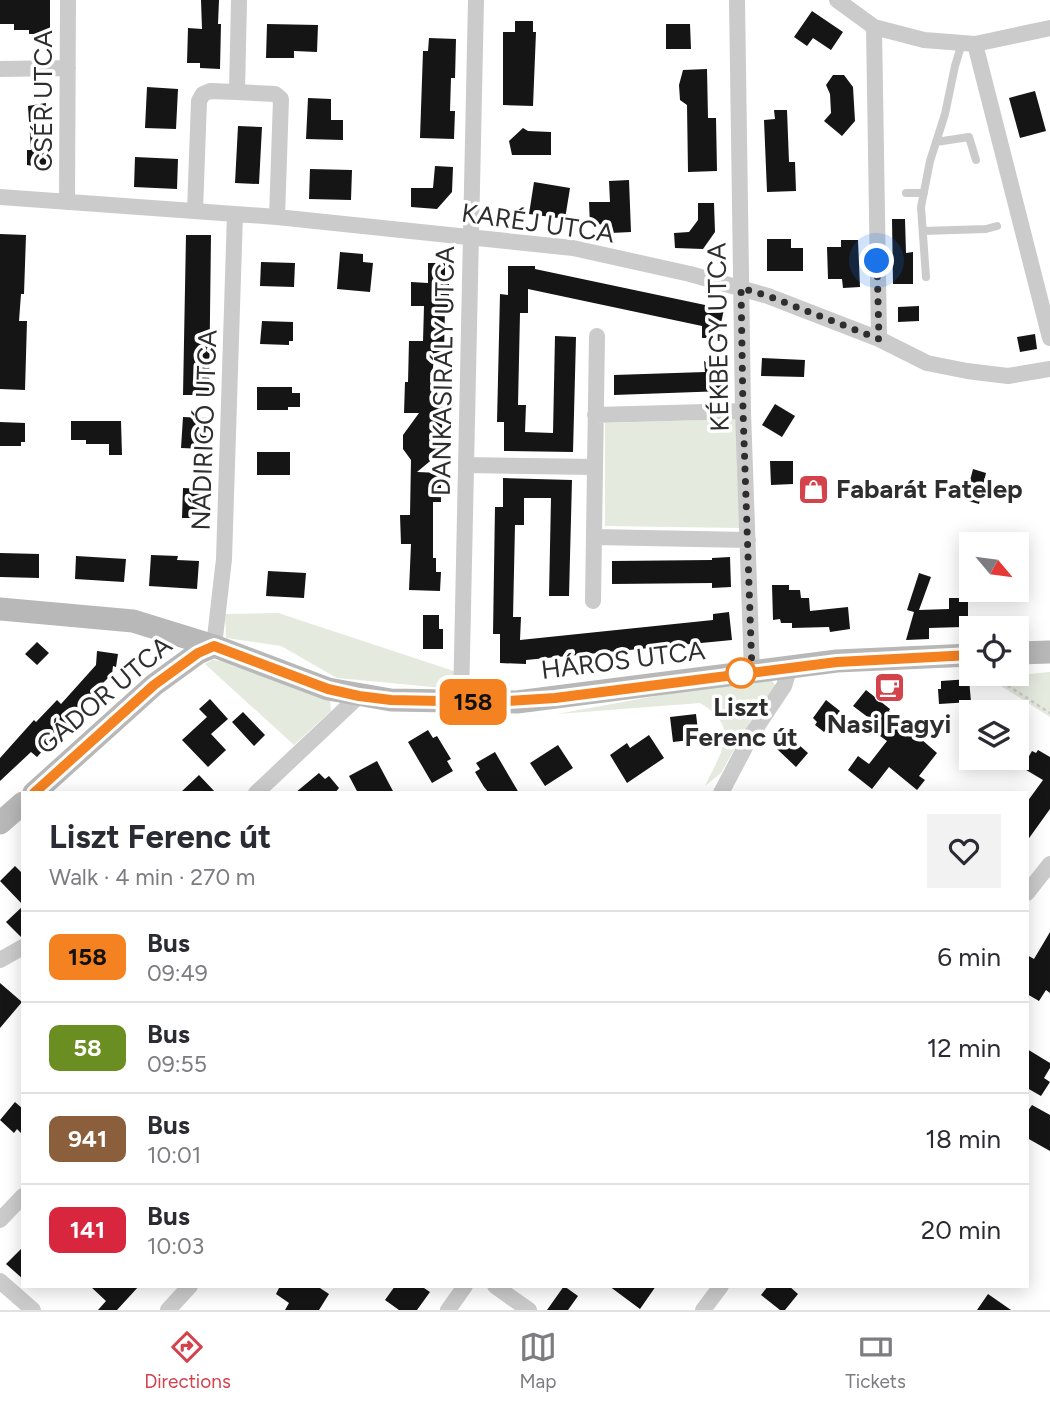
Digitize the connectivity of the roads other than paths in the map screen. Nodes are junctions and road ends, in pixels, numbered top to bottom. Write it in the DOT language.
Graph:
graph roads {
  1 [pos="68,0"];
  2 [pos="239,0"];
  3 [pos="476,0"];
  4 [pos="737,0"];
  5 [pos="837,0"];
  6 [pos="874,27"];
  7 [pos="1050,28"];
  8 [pos="969,43"];
  9 [pos="68,68"];
  10 [pos="0,69"];
  11 [pos="237,92"];
  12 [pos="936,142"];
  13 [pos="976,160"];
  14 [pos="906,193"];
  15 [pos="924,193"];
  16 [pos="0,197"];
  17 [pos="67,202"];
  18 [pos="195,211"];
  19 [pos="234,214"];
  20 [pos="277,217"];
  21 [pos="997,226"];
  22 [pos="923,231"];
  23 [pos="470,238"];
  24 [pos="926,277"];
  25 [pos="741,288"];
  26 [pos="597,337"];
  27 [pos="1050,338"];
  28 [pos="879,339"];
  29 [pos="1050,369"];
  30 [pos="743,411"];
  31 [pos="595,415"];
  32 [pos="466,465"];
  33 [pos="594,467"];
  34 [pos="594,537"];
  35 [pos="748,540"];
  36 [pos="593,601"];
  37 [pos="0,609"];
  38 [pos="214,646"];
  39 [pos="1050,652"];
  40 [pos="1029,653"];
  41 [pos="959,655"];
  42 [pos="790,667"];
  43 [pos="752,672"];
  44 [pos="359,696"];
  45 [pos="461,702"];
  46 [pos="36,791"];
  47 [pos="258,791"];
  48 [pos="722,791"];
  49 [pos="21,805"];
  50 [pos="0,824"];
  51 [pos="1050,864"];
  52 [pos="1029,890"];
  53 [pos="21,948"];
  54 [pos="0,960"];
  55 [pos="21,1198"];
  56 [pos="0,1220"];
  57 [pos="0,1281"];
  58 [pos="188,1288"];
  59 [pos="464,1288"];
  60 [pos="498,1288"];
  61 [pos="720,1288"];
  62 [pos="33,1310"];
  63 [pos="168,1310"];
  64 [pos="448,1310"];
  65 [pos="529,1310"];
  66 [pos="703,1310"];
  1 -- 9 [label="street, CSÉR UTCA"];
  2 -- 11 [label="street"];
  3 -- 23 [label="street, DANKASIRÁLY UTCA"];
  4 -- 25 [label="street, KÉKBEGY UTCA"];
  5 -- 6 [label="street"];
  6 -- 8 [label="street"];
  6 -- 28 [label="street"];
  7 -- 8 [label="street"];
  8 -- 12 [label="lane"];
  8 -- 27 [label="street"];
  9 -- 10 [label="street"];
  9 -- 17 [label="street, CSÉR UTCA"];
  11 -- 18 [label="street"];
  11 -- 20 [label="street"];
  12 -- 13 [label="lane"];
  12 -- 15 [label="lane"];
  14 -- 15 [label="lane"];
  15 -- 22 [label="lane"];
  16 -- 17 [label="street, KARÉJ UTCA"];
  17 -- 18 [label="street, KARÉJ UTCA"];
  18 -- 19 [label="street, KARÉJ UTCA"];
  19 -- 20 [label="street, KARÉJ UTCA"];
  19 -- 38 [label="street, NÁDIRIGÓ UTCA"];
  20 -- 23 [label="street, KARÉJ UTCA"];
  21 -- 22 [label="lane"];
  22 -- 24 [label="lane"];
  23 -- 25 [label="street, KARÉJ UTCA"];
  23 -- 32 [label="street, DANKASIRÁLY UTCA"];
  25 -- 28 [label="street, KARÉJ UTCA"];
  25 -- 30 [label="street, KÉKBEGY UTCA"];
  26 -- 31 [label="street"];
  28 -- 29 [label="street, KARÉJ UTCA"];
  30 -- 31 [label="street"];
  30 -- 35 [label="street, KÉKBEGY UTCA"];
  31 -- 33 [label="street"];
  32 -- 33 [label="street"];
  32 -- 45 [label="street, DANKASIRÁLY UTCA"];
  33 -- 34 [label="street"];
  34 -- 35 [label="street"];
  34 -- 36 [label="street"];
  35 -- 43 [label="street, KÉKBEGY UTCA"];
  37 -- 38 [label="street, HÁROS UTCA"];
  38 -- 44 [label="street, HÁROS UTCA"];
  38 -- 46 [label="street, GÁDOR UTCA"];
  39 -- 40 [label="street"];
  41 -- 42 [label="street, HÁROS UTCA"];
  42 -- 43 [label="street, HÁROS UTCA"];
  42 -- 48 [label="street"];
  43 -- 45 [label="street, HÁROS UTCA"];
  44 -- 45 [label="street, HÁROS UTCA"];
  44 -- 47 [label="street"];
  49 -- 50 [label="street"];
  51 -- 52 [label="street"];
  53 -- 54 [label="street"];
  55 -- 56 [label="street"];
  57 -- 62 [label="street"];
  58 -- 63 [label="street"];
  59 -- 64 [label="street"];
  60 -- 65 [label="street"];
  61 -- 66 [label="street"];
}
